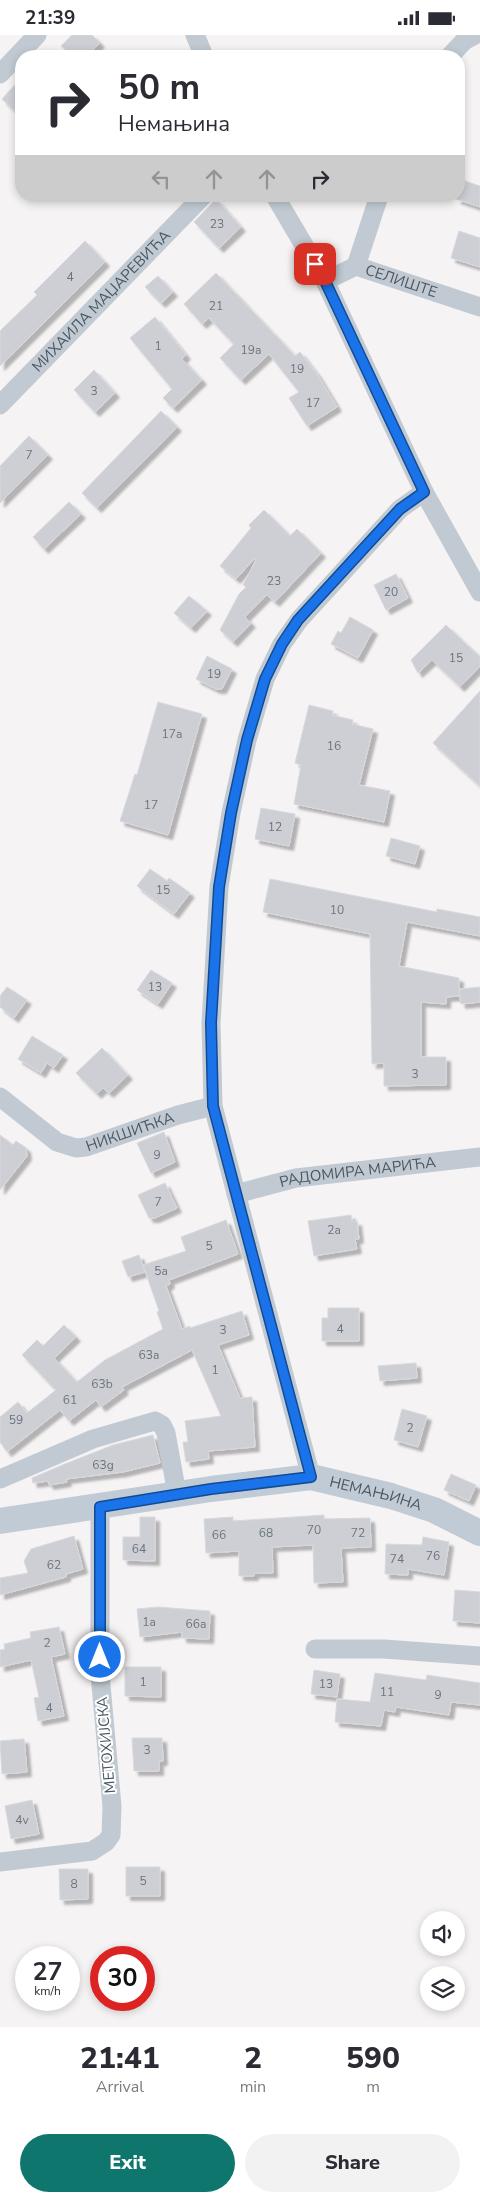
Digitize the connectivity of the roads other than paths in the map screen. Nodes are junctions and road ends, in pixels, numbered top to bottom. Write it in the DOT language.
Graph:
graph roads {
  1 [pos="37,35"];
  2 [pos="195,35"];
  3 [pos="475,35"];
  4 [pos="23,50"];
  5 [pos="201,50"];
  6 [pos="456,50"];
  7 [pos="15,58"];
  8 [pos="0,74"];
  9 [pos="197,202"];
  10 [pos="279,202"];
  11 [pos="377,202"];
  12 [pos="356,267"];
  13 [pos="325,281"];
  14 [pos="480,307"];
  15 [pos="0,405"];
  16 [pos="424,492"];
  17 [pos="480,592"];
  18 [pos="0,1097"];
  19 [pos="213,1106"];
  20 [pos="480,1157"];
  21 [pos="236,1194"];
  22 [pos="311,1477"];
  23 [pos="0,1479"];
  24 [pos="177,1494"];
  25 [pos="100,1507"];
  26 [pos="0,1521"];
  27 [pos="480,1533"];
  28 [pos="314,1649"];
  29 [pos="480,1656"];
  30 [pos="0,1862"];
  1 -- 4 [label="street"];
  2 -- 5 [label="street"];
  3 -- 6 [label="street"];
  7 -- 8 [label="street"];
  9 -- 15 [label="street, МИХАИЛА МАЏАРЕВИЋА"];
  10 -- 13 [label="street"];
  11 -- 12 [label="street"];
  12 -- 13 [label="street, СЕЛИШТЕ"];
  12 -- 14 [label="street, СЕЛИШТЕ"];
  13 -- 16 [label="street"];
  16 -- 17 [label="street"];
  16 -- 19 [label="street"];
  18 -- 19 [label="street, НИКШИЋКА"];
  19 -- 21 [label="street"];
  20 -- 21 [label="street, РАДОМИРА МАРИЋА"];
  21 -- 22 [label="street"];
  22 -- 24 [label="street, НЕМАЊИНА"];
  22 -- 27 [label="street, НЕМАЊИНА"];
  23 -- 24 [label="street"];
  24 -- 25 [label="street, НЕМАЊИНА"];
  25 -- 26 [label="street, НЕМАЊИНА"];
  25 -- 30 [label="street, МЕТОХИЈСКА"];
  28 -- 29 [label="street"];
}
